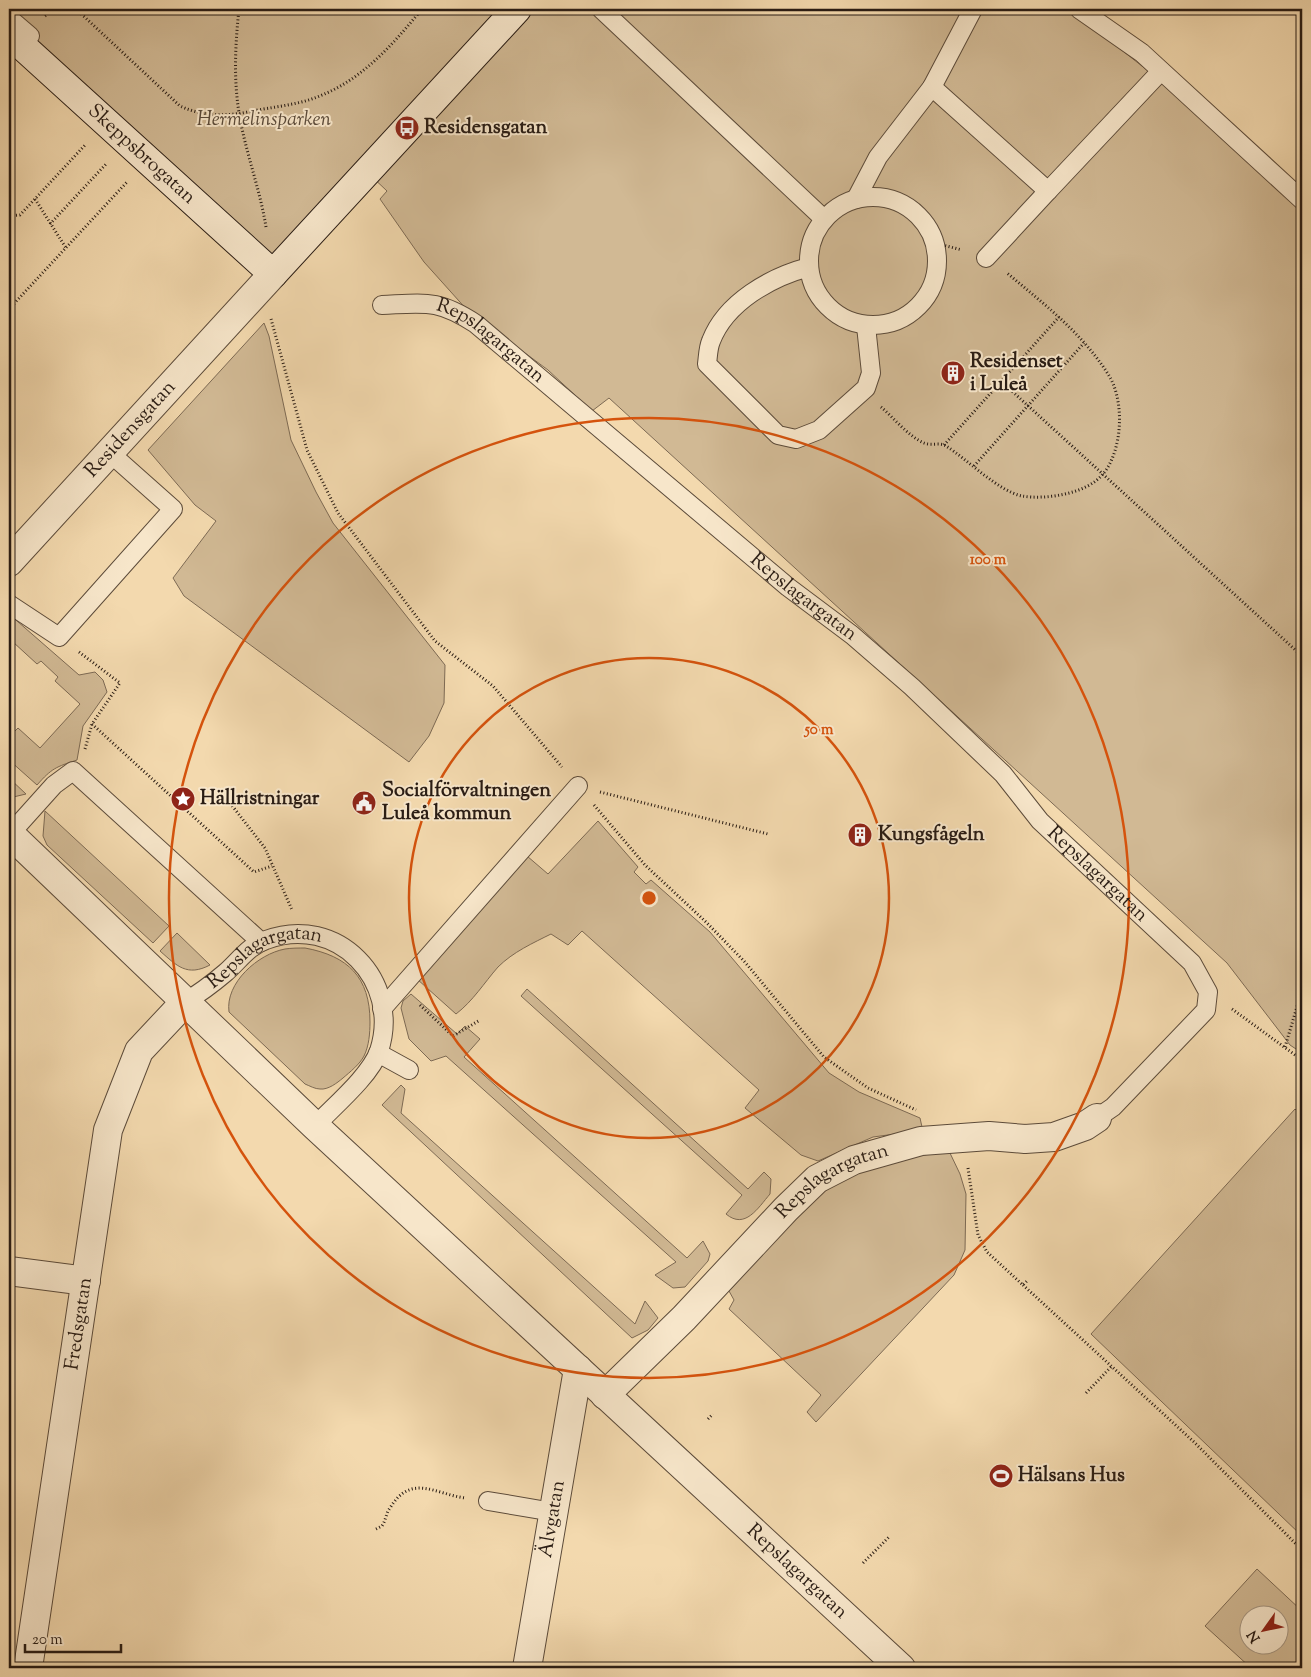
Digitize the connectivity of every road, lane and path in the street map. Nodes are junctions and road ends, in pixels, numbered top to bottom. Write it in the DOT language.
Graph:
graph roads {
  1 [pos="76,9"];
  2 [pos="239,9"];
  3 [pos="422,9"];
  4 [pos="517,9"];
  5 [pos="601,9"];
  6 [pos="973,9"];
  7 [pos="1079,9"];
  8 [pos="9,18"];
  9 [pos="9,34"];
  10 [pos="1160,71"];
  11 [pos="932,87"];
  12 [pos="240,114"];
  13 [pos="90,140"];
  14 [pos="111,159"];
  15 [pos="142,171"];
  16 [pos="1048,191"];
  17 [pos="261,195"];
  18 [pos="35,199"];
  19 [pos="856,199"];
  20 [pos="1302,200"];
  21 [pos="9,216"];
  22 [pos="824,219"];
  23 [pos="50,224"];
  24 [pos="66,248"];
  25 [pos="986,258"];
  26 [pos="809,267"];
  27 [pos="273,274"];
  28 [pos="382,305"];
  29 [pos="9,309"];
  30 [pos="269,310"];
  31 [pos="1059,316"];
  32 [pos="1065,322"];
  33 [pos="866,326"];
  34 [pos="1084,343"];
  35 [pos="871,373"];
  36 [pos="1002,382"];
  37 [pos="1027,405"];
  38 [pos="944,444"];
  39 [pos="110,453"];
  40 [pos="974,466"];
  41 [pos="1103,475"];
  42 [pos="9,562"];
  43 [pos="9,604"];
  44 [pos="59,637"];
  45 [pos="1302,656"];
  46 [pos="578,786"];
  47 [pos="230,803"];
  48 [pos="9,833"];
  49 [pos="768,834"];
  50 [pos="272,866"];
  51 [pos="302,934"];
  52 [pos="261,942"];
  53 [pos="1302,990"];
  54 [pos="1208,992"];
  55 [pos="185,1002"];
  56 [pos="382,1009"];
  57 [pos="1285,1048"];
  58 [pos="378,1053"];
  59 [pos="1302,1060"];
  60 [pos="409,1070"];
  61 [pos="1098,1118"];
  62 [pos="315,1126"];
  63 [pos="952,1137"];
  64 [pos="9,1271"];
  65 [pos="1028,1280"];
  66 [pos="86,1281"];
  67 [pos="1023,1285"];
  68 [pos="1112,1366"];
  69 [pos="578,1369"];
  70 [pos="1086,1393"];
  71 [pos="605,1395"];
  72 [pos="713,1414"];
  73 [pos="708,1419"];
  74 [pos="488,1500"];
  75 [pos="553,1512"];
  76 [pos="376,1529"];
  77 [pos="890,1536"];
  78 [pos="1302,1550"];
  79 [pos="864,1563"];
  80 [pos="28,1668"];
  81 [pos="528,1668"];
  82 [pos="901,1668"];
  1 -- 12 [label="path"];
  2 -- 12 [label="path"];
  3 -- 12 [label="path"];
  4 -- 27 [label="street, Residensgatan"];
  5 -- 22 [label="lane"];
  6 -- 11 [label="lane"];
  7 -- 10 [label="lane"];
  8 -- 15 [label="lane"];
  9 -- 15 [label="street, Skeppsbrogatan"];
  10 -- 16 [label="lane"];
  10 -- 20 [label="lane"];
  11 -- 16 [label="lane"];
  11 -- 19 [label="lane"];
  12 -- 17 [label="path"];
  13 -- 18 [label="path"];
  14 -- 23 [label="path"];
  15 -- 24 [label="path"];
  15 -- 27 [label="street, Skeppsbrogatan"];
  16 -- 25 [label="lane"];
  18 -- 21 [label="path"];
  18 -- 23 [label="path"];
  19 -- 22 [label="lane"];
  19 -- 33 [label="lane"];
  22 -- 26 [label="lane"];
  23 -- 24 [label="path"];
  24 -- 29 [label="path"];
  26 -- 33 [label="lane"];
  26 -- 35 [label="lane"];
  27 -- 39 [label="street, Residensgatan"];
  28 -- 54 [label="lane, Repslagargatan"];
  30 -- 46 [label="path"];
  31 -- 36 [label="path"];
  32 -- 34 [label="path"];
  33 -- 35 [label="lane"];
  34 -- 37 [label="path"];
  34 -- 41 [label="path"];
  35 -- 38 [label="path"];
  36 -- 37 [label="path"];
  36 -- 38 [label="path"];
  37 -- 40 [label="path"];
  37 -- 41 [label="path"];
  38 -- 40 [label="path"];
  39 -- 42 [label="street, Residensgatan"];
  39 -- 44 [label="lane"];
  40 -- 41 [label="path"];
  41 -- 45 [label="path"];
  43 -- 44 [label="lane"];
  44 -- 50 [label="path"];
  46 -- 49 [label="path"];
  46 -- 56 [label="lane"];
  46 -- 63 [label="path"];
  47 -- 50 [label="path"];
  48 -- 52 [label="lane"];
  48 -- 55 [label="street, Repslagargatan"];
  50 -- 51 [label="path"];
  51 -- 52 [label="lane, Repslagargatan"];
  51 -- 56 [label="lane, Repslagargatan"];
  52 -- 55 [label="lane, Repslagargatan"];
  53 -- 57 [label="path"];
  54 -- 57 [label="path"];
  54 -- 61 [label="lane, Repslagargatan"];
  55 -- 62 [label="street, Repslagargatan"];
  55 -- 66 [label="street, Fredsgatan"];
  56 -- 58 [label="lane, Repslagargatan"];
  57 -- 59 [label="path"];
  58 -- 60 [label="lane"];
  58 -- 62 [label="lane, Repslagargatan"];
  61 -- 63 [label="street, Repslagargatan"];
  62 -- 69 [label="street, Repslagargatan"];
  63 -- 67 [label="path"];
  63 -- 71 [label="street, Repslagargatan"];
  64 -- 66 [label="street"];
  65 -- 67 [label="path"];
  66 -- 80 [label="street, Fredsgatan"];
  67 -- 68 [label="path"];
  68 -- 70 [label="path"];
  68 -- 78 [label="path"];
  69 -- 71 [label="street, Repslagargatan"];
  69 -- 75 [label="street, Älvgatan"];
  71 -- 82 [label="street, Repslagargatan"];
  72 -- 73 [label="path"];
  74 -- 75 [label="lane"];
  74 -- 76 [label="path"];
  75 -- 81 [label="street, Älvgatan"];
  77 -- 79 [label="path"];
}
